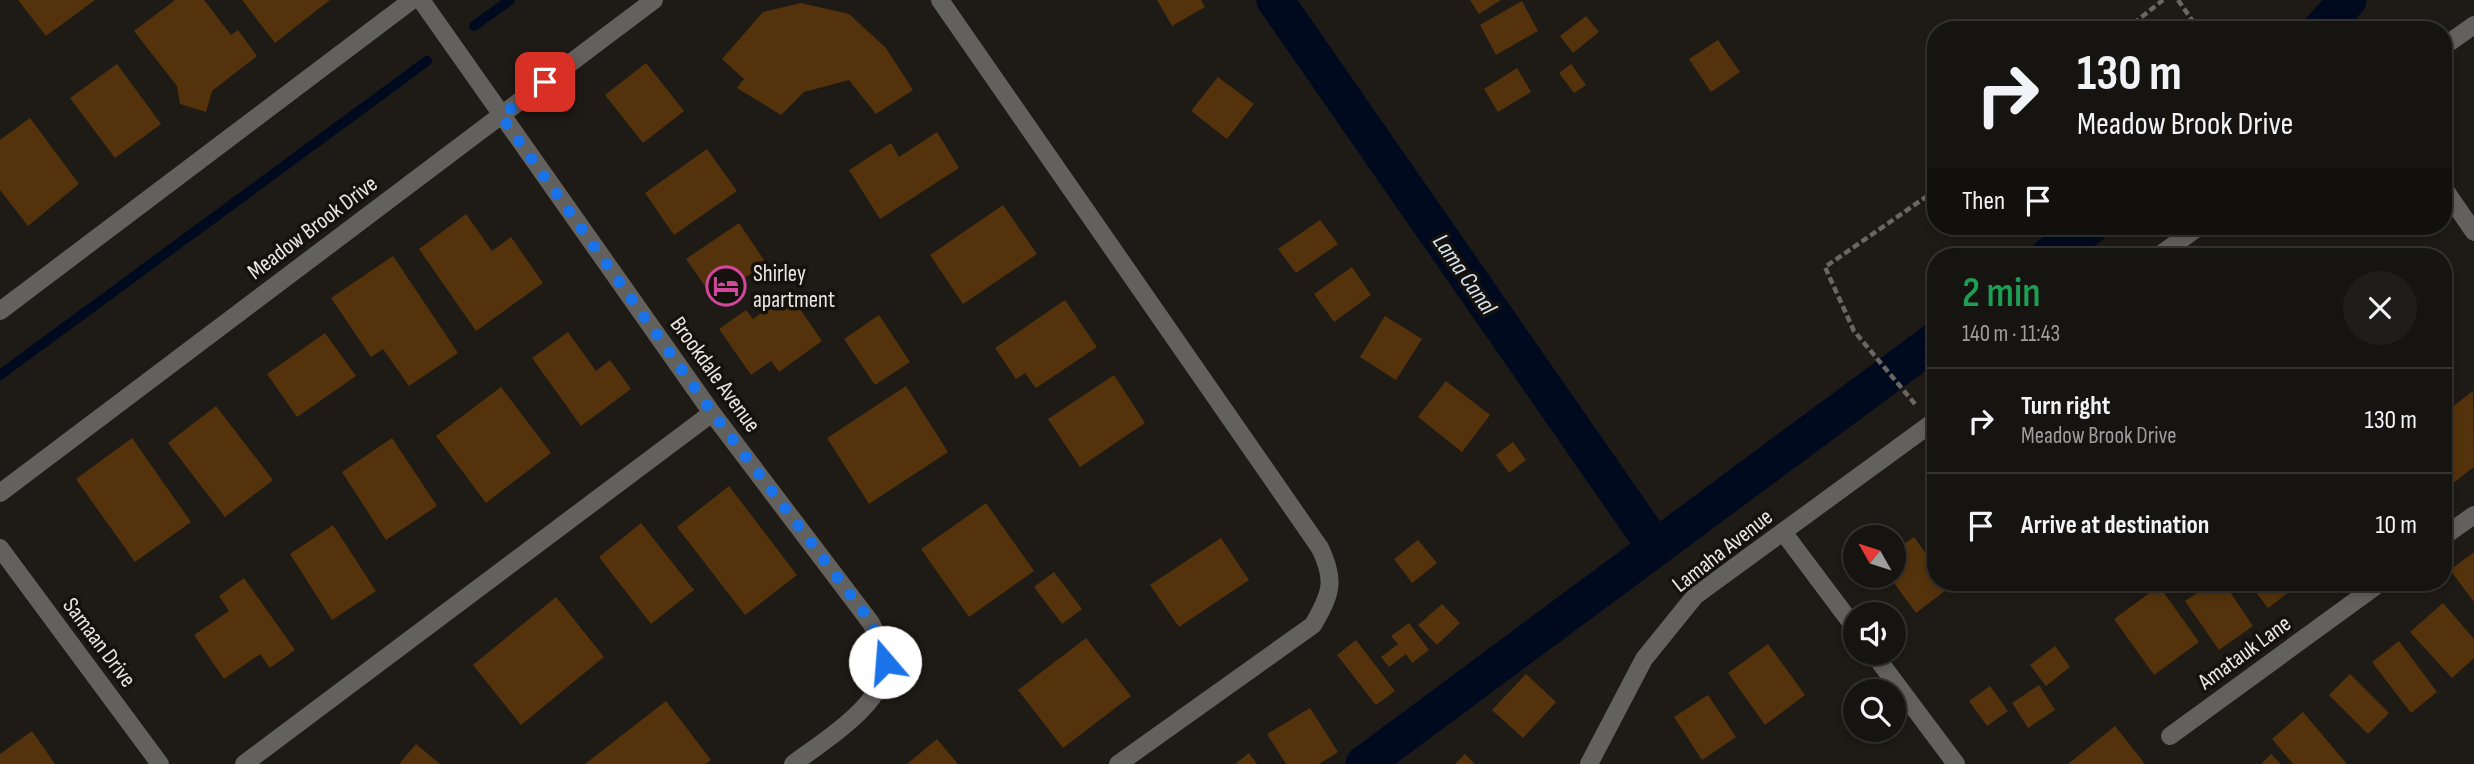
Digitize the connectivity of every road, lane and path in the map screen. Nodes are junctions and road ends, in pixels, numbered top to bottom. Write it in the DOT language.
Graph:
graph roads {
  1 [pos="412,0"];
  2 [pos="421,0"];
  3 [pos="654,0"];
  4 [pos="940,0"];
  5 [pos="2163,0"];
  6 [pos="2178,0"];
  7 [pos="2136,21"];
  8 [pos="2193,21"];
  9 [pos="2474,25"];
  10 [pos="2452,41"];
  11 [pos="501,116"];
  12 [pos="1927,196"];
  13 [pos="2452,200"];
  14 [pos="2474,232"];
  15 [pos="2188,235"];
  16 [pos="2169,248"];
  17 [pos="0,311"];
  18 [pos="712,412"];
  19 [pos="1927,415"];
  20 [pos="1927,426"];
  21 [pos="0,493"];
  22 [pos="2474,515"];
  23 [pos="2452,531"];
  24 [pos="1783,532"];
  25 [pos="0,548"];
  26 [pos="2369,591"];
  27 [pos="1843,612"];
  28 [pos="1882,665"];
  29 [pos="2170,736"];
  30 [pos="160,764"];
  31 [pos="244,764"];
  32 [pos="793,764"];
  33 [pos="1118,764"];
  34 [pos="1589,764"];
  35 [pos="1956,764"];
  1 -- 17 [label="street"];
  2 -- 11 [label="street, Brookdale Avenue"];
  3 -- 11 [label="street, Meadow Brook Drive"];
  4 -- 33 [label="street"];
  5 -- 7 [label="path"];
  6 -- 8 [label="path"];
  9 -- 10 [label="street"];
  11 -- 18 [label="street, Brookdale Avenue"];
  11 -- 21 [label="street, Meadow Brook Drive"];
  12 -- 19 [label="path"];
  13 -- 14 [label="street"];
  15 -- 16 [label="street"];
  18 -- 31 [label="street"];
  18 -- 32 [label="street, Brookdale Avenue"];
  20 -- 24 [label="street, Lamaha Avenue"];
  22 -- 23 [label="street"];
  24 -- 27 [label="street"];
  24 -- 34 [label="street, Lamaha Avenue"];
  25 -- 30 [label="street, Samaan Drive"];
  26 -- 29 [label="street, Amatauk Lane"];
  28 -- 35 [label="street"];
}
